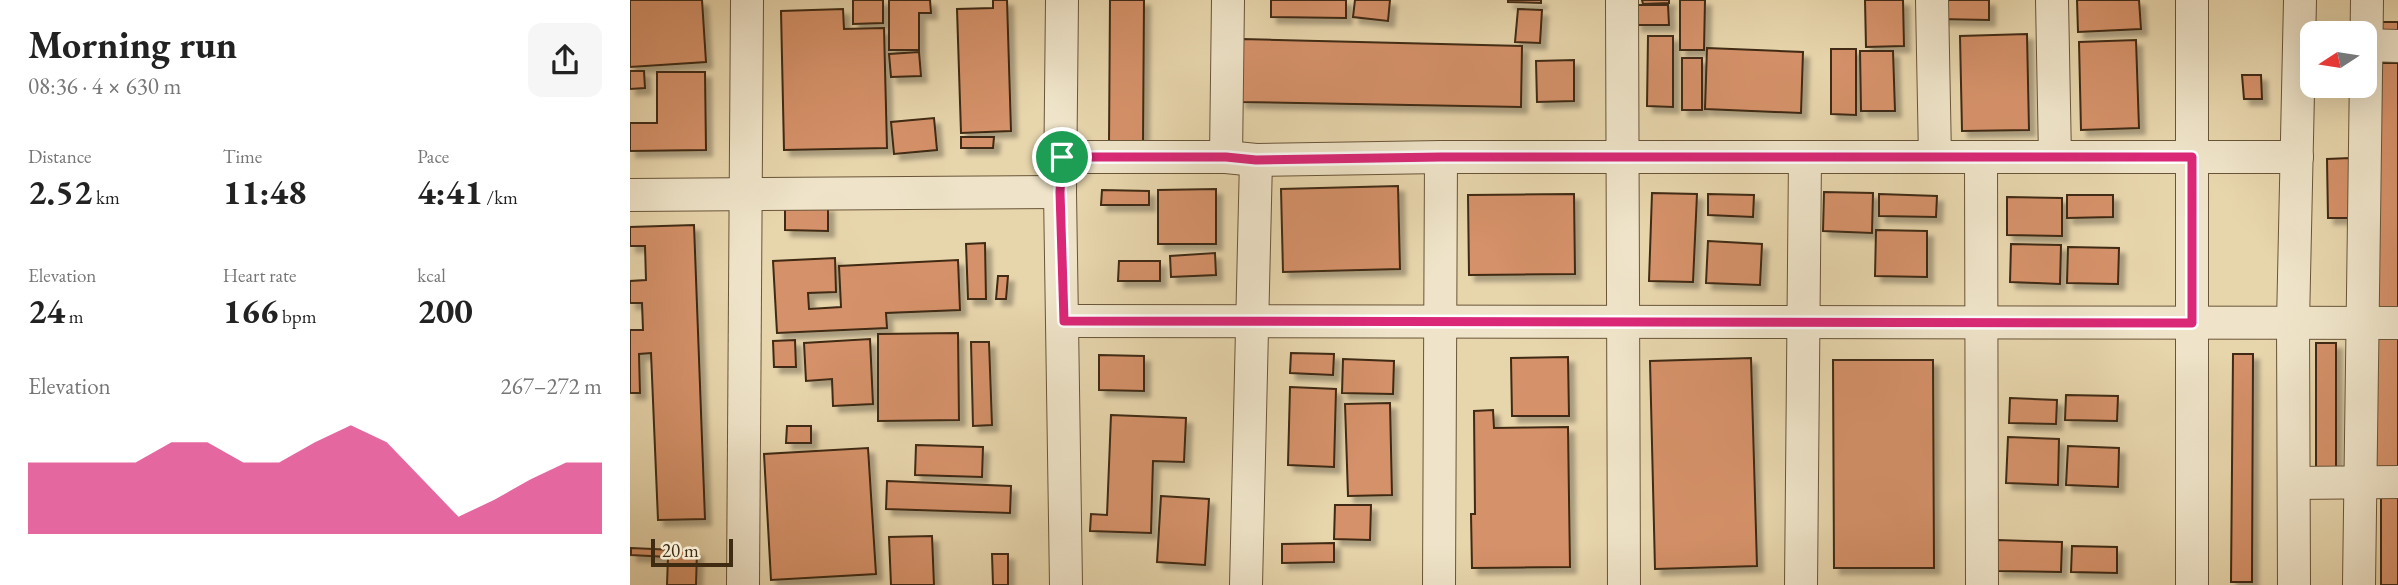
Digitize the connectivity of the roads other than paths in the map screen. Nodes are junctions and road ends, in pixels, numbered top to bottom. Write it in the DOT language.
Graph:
graph roads {
  1 [pos="747,0"];
  2 [pos="1062,0"];
  3 [pos="1228,0"];
  4 [pos="1622,0"];
  5 [pos="1933,0"];
  6 [pos="2052,0"];
  7 [pos="2192,0"];
  8 [pos="2300,0"];
  9 [pos="2367,0"];
  10 [pos="2302,21"];
  11 [pos="2366,21"];
  12 [pos="2377,45"];
  13 [pos="2398,46"];
  14 [pos="2301,98"];
  15 [pos="2364,98"];
  16 [pos="1062,157"];
  17 [pos="1441,157"];
  18 [pos="1623,157"];
  19 [pos="1804,157"];
  20 [pos="1935,157"];
  21 [pos="1981,157"];
  22 [pos="2055,157"];
  23 [pos="2192,157"];
  24 [pos="2297,157"];
  25 [pos="1241,158"];
  26 [pos="1060,192"];
  27 [pos="630,195"];
  28 [pos="744,195"];
  29 [pos="1064,321"];
  30 [pos="1252,321"];
  31 [pos="1441,321"];
  32 [pos="1623,322"];
  33 [pos="1804,322"];
  34 [pos="1982,323"];
  35 [pos="2192,323"];
  36 [pos="2293,323"];
  37 [pos="2362,323"];
  38 [pos="2398,323"];
  39 [pos="2398,482"];
  40 [pos="2294,483"];
  41 [pos="2360,483"];
  42 [pos="743,585"];
  43 [pos="1066,585"];
  44 [pos="1246,585"];
  45 [pos="1439,585"];
  46 [pos="1625,585"];
  47 [pos="1801,585"];
  48 [pos="1982,585"];
  49 [pos="2192,585"];
  50 [pos="2294,585"];
  51 [pos="2359,585"];
  1 -- 28 [label="street"];
  2 -- 16 [label="street"];
  3 -- 25 [label="street"];
  4 -- 18 [label="street"];
  5 -- 20 [label="street"];
  6 -- 22 [label="street"];
  7 -- 23 [label="street"];
  8 -- 10 [label="street"];
  9 -- 11 [label="street"];
  12 -- 13 [label="street"];
  14 -- 24 [label="street"];
  15 -- 37 [label="street"];
  16 -- 25 [label="street"];
  16 -- 26 [label="street"];
  17 -- 18 [label="street"];
  17 -- 25 [label="street"];
  17 -- 31 [label="street"];
  18 -- 19 [label="street"];
  18 -- 32 [label="street"];
  19 -- 20 [label="street"];
  19 -- 33 [label="street"];
  20 -- 21 [label="street"];
  21 -- 22 [label="street"];
  21 -- 34 [label="street"];
  22 -- 23 [label="street"];
  23 -- 24 [label="street"];
  23 -- 35 [label="street"];
  24 -- 36 [label="street"];
  25 -- 30 [label="street"];
  26 -- 28 [label="street"];
  26 -- 29 [label="street"];
  27 -- 28 [label="street"];
  28 -- 42 [label="street"];
  29 -- 30 [label="street"];
  29 -- 43 [label="street"];
  30 -- 31 [label="street"];
  30 -- 44 [label="street"];
  31 -- 32 [label="street"];
  31 -- 45 [label="street"];
  32 -- 33 [label="street"];
  32 -- 46 [label="street"];
  33 -- 34 [label="street"];
  33 -- 47 [label="street"];
  34 -- 35 [label="street"];
  34 -- 48 [label="street"];
  35 -- 36 [label="street"];
  35 -- 49 [label="street"];
  36 -- 37 [label="street"];
  36 -- 40 [label="street"];
  37 -- 38 [label="street"];
  37 -- 41 [label="street"];
  39 -- 41 [label="street"];
  40 -- 41 [label="street"];
  40 -- 50 [label="street"];
  41 -- 51 [label="street"];
}
